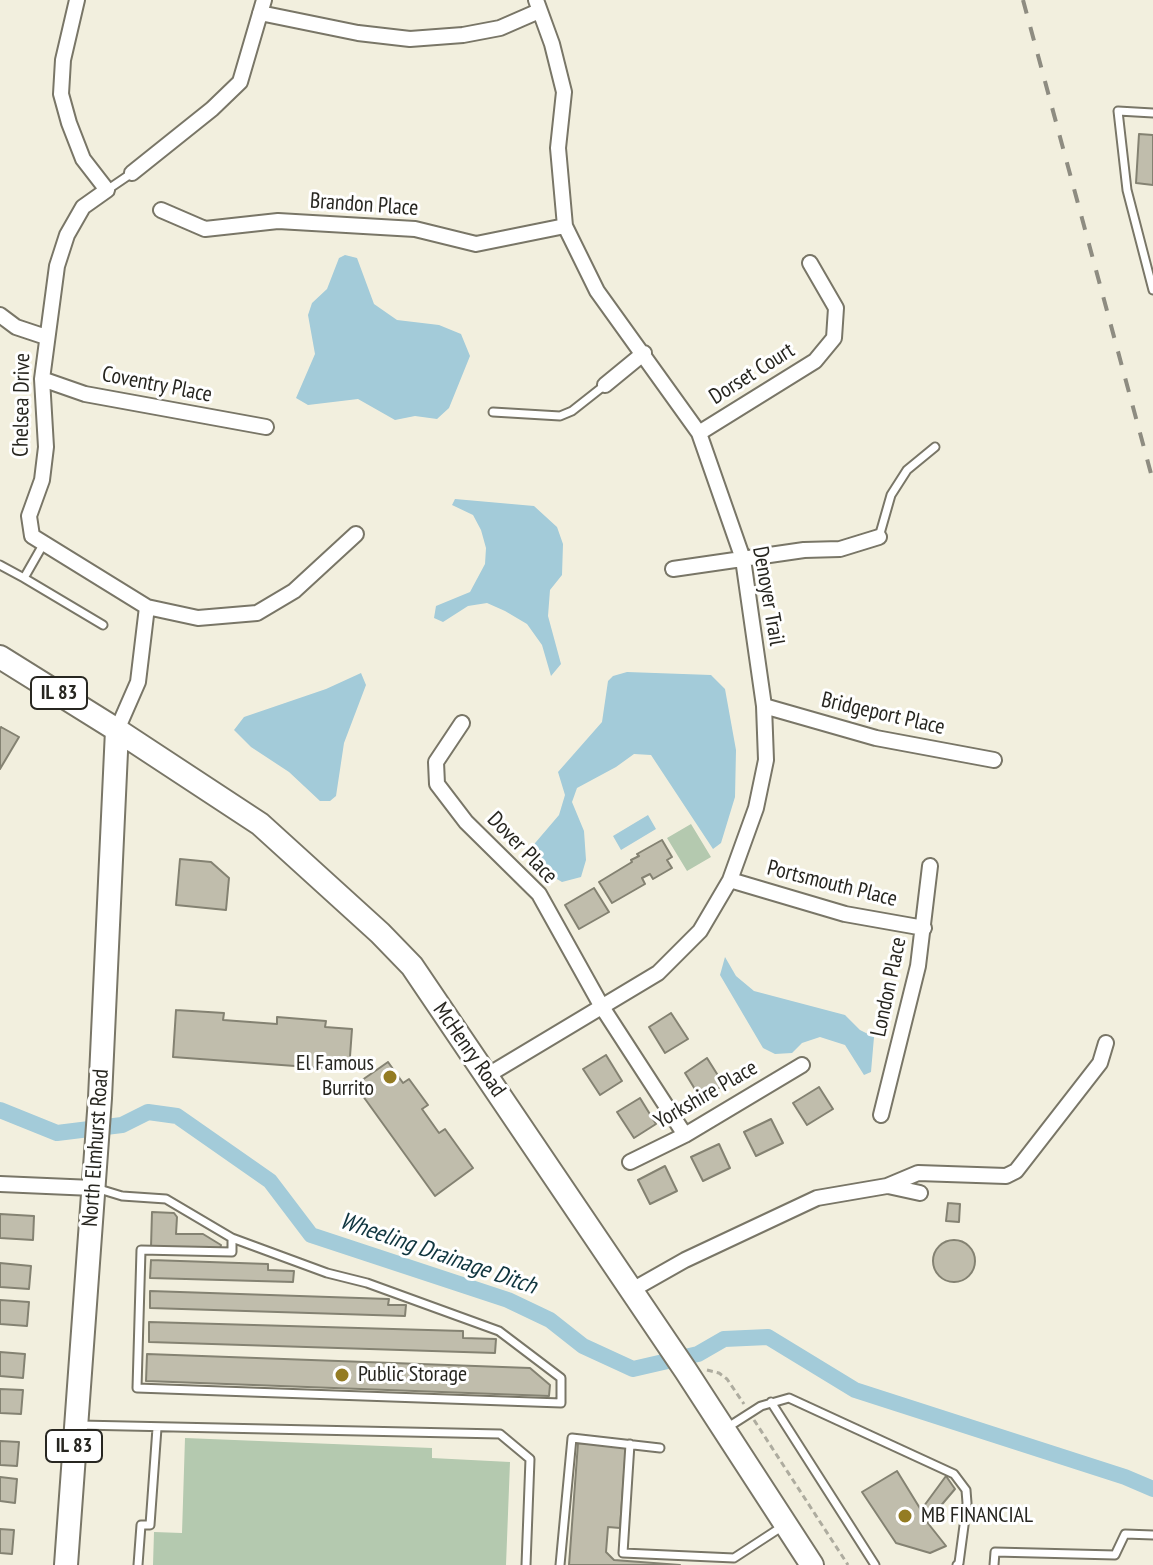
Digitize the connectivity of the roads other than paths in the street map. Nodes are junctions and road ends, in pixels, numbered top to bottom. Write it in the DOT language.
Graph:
graph roads {
  1 [pos="77,0"];
  2 [pos="537,6"];
  3 [pos="262,7"];
  4 [pos="1153,113"];
  5 [pos="132,173"];
  6 [pos="107,190"];
  7 [pos="161,210"];
  8 [pos="565,226"];
  9 [pos="810,263"];
  10 [pos="1153,290"];
  11 [pos="0,315"];
  12 [pos="46,337"];
  13 [pos="644,353"];
  14 [pos="42,379"];
  15 [pos="605,385"];
  16 [pos="493,412"];
  17 [pos="266,427"];
  18 [pos="699,433"];
  19 [pos="935,447"];
  20 [pos="356,534"];
  21 [pos="879,537"];
  22 [pos="44,543"];
  23 [pos="743,559"];
  24 [pos="0,565"];
  25 [pos="673,569"];
  26 [pos="24,578"];
  27 [pos="147,607"];
  28 [pos="103,625"];
  29 [pos="0,657"];
  30 [pos="764,706"];
  31 [pos="462,723"];
  32 [pos="117,730"];
  33 [pos="994,760"];
  34 [pos="930,866"];
  35 [pos="730,880"];
  36 [pos="924,928"];
  37 [pos="602,1007"];
  38 [pos="1106,1043"];
  39 [pos="802,1065"];
  40 [pos="488,1075"];
  41 [pos="881,1115"];
  42 [pos="685,1135"];
  43 [pos="630,1162"];
  44 [pos="0,1184"];
  45 [pos="887,1186"];
  46 [pos="93,1188"];
  47 [pos="920,1193"];
  48 [pos="232,1238"];
  49 [pos="632,1290"];
  50 [pos="771,1402"];
  51 [pos="76,1425"];
  52 [pos="157,1428"];
  53 [pos="724,1430"];
  54 [pos="630,1444"];
  55 [pos="660,1448"];
  56 [pos="785,1525"];
  57 [pos="1153,1535"];
  58 [pos="736,1562"];
  59 [pos="958,1564"];
  60 [pos="66,1565"];
  61 [pos="138,1565"];
  62 [pos="526,1565"];
  63 [pos="560,1565"];
  64 [pos="812,1565"];
  65 [pos="875,1565"];
  66 [pos="994,1565"];
  1 -- 6 [label="street"];
  2 -- 3 [label="street"];
  2 -- 8 [label="street, Denoyer Trail"];
  3 -- 5 [label="street, Chelsea Drive"];
  4 -- 10 [label="lane"];
  5 -- 6 [label="lane, Chelsea Drive"];
  6 -- 12 [label="street, Chelsea Drive"];
  7 -- 8 [label="street, Brandon Place"];
  8 -- 13 [label="street, Denoyer Trail"];
  9 -- 18 [label="street, Dorset Court"];
  11 -- 12 [label="street"];
  12 -- 14 [label="street, Chelsea Drive"];
  13 -- 15 [label="street"];
  13 -- 18 [label="street, Denoyer Trail"];
  14 -- 17 [label="street, Coventry Place"];
  14 -- 22 [label="street, Chelsea Drive"];
  15 -- 16 [label="lane"];
  18 -- 23 [label="street, Denoyer Trail"];
  19 -- 21 [label="lane"];
  20 -- 27 [label="street"];
  21 -- 23 [label="street"];
  22 -- 26 [label="lane"];
  22 -- 27 [label="street"];
  23 -- 25 [label="street"];
  23 -- 30 [label="street, Denoyer Trail"];
  24 -- 26 [label="lane"];
  26 -- 28 [label="lane"];
  27 -- 32 [label="street"];
  29 -- 32 [label="main road, McHenry Road / IL 83"];
  30 -- 33 [label="street, Bridgeport Place"];
  30 -- 35 [label="street, Denoyer Trail"];
  31 -- 37 [label="street, Dover Place"];
  32 -- 40 [label="main road, McHenry Road"];
  32 -- 46 [label="main road, North Elmhurst Road / IL 83"];
  34 -- 36 [label="street, London Place"];
  35 -- 36 [label="street, Portsmouth Place"];
  35 -- 37 [label="street, Denoyer Trail"];
  36 -- 41 [label="street, London Place"];
  37 -- 40 [label="street, Denoyer Trail"];
  37 -- 42 [label="street, Dover Place"];
  38 -- 45 [label="street"];
  39 -- 42 [label="street, Yorkshire Place"];
  40 -- 49 [label="main road, McHenry Road"];
  42 -- 43 [label="street, Yorkshire Place"];
  44 -- 46 [label="street"];
  45 -- 47 [label="street"];
  45 -- 49 [label="street"];
  46 -- 48 [label="lane"];
  46 -- 51 [label="main road, North Elmhurst Road / IL 83"];
  48 -- 48 [label="lane"];
  49 -- 53 [label="main road, McHenry Road"];
  50 -- 53 [label="lane"];
  50 -- 59 [label="lane"];
  50 -- 65 [label="lane"];
  51 -- 52 [label="lane"];
  51 -- 60 [label="main road, North Elmhurst Road / IL 83"];
  52 -- 61 [label="lane"];
  52 -- 62 [label="lane"];
  53 -- 56 [label="main road, McHenry Road"];
  54 -- 55 [label="lane"];
  54 -- 58 [label="lane"];
  54 -- 63 [label="lane"];
  56 -- 58 [label="lane"];
  56 -- 64 [label="main road, McHenry Road"];
  57 -- 66 [label="lane"];
}
